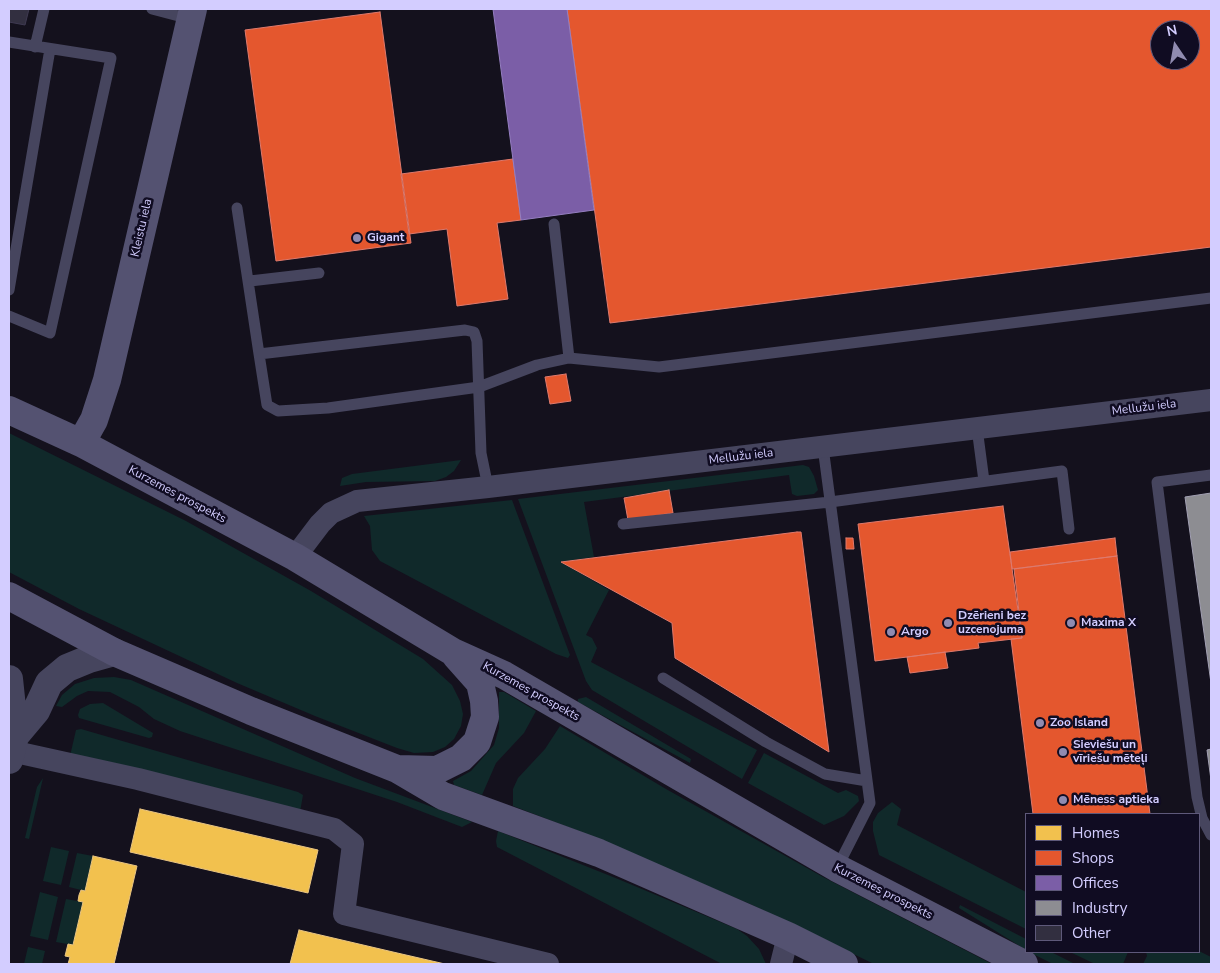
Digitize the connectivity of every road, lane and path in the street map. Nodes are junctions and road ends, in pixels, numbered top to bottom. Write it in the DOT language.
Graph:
graph roads {
  1 [pos="44,9"];
  2 [pos="152,9"];
  3 [pos="192,14"];
  4 [pos="9,42"];
  5 [pos="36,47"];
  6 [pos="50,49"];
  7 [pos="237,208"];
  8 [pos="554,224"];
  9 [pos="319,274"];
  10 [pos="250,281"];
  11 [pos="9,290"];
  12 [pos="1211,298"];
  13 [pos="9,316"];
  14 [pos="259,354"];
  15 [pos="570,358"];
  16 [pos="479,387"];
  17 [pos="1211,400"];
  18 [pos="9,410"];
  19 [pos="977,428"];
  20 [pos="81,443"];
  21 [pos="824,447"];
  22 [pos="1211,475"];
  23 [pos="984,481"];
  24 [pos="488,487"];
  25 [pos="830,502"];
  26 [pos="623,524"];
  27 [pos="1070,529"];
  28 [pos="295,557"];
  29 [pos="9,596"];
  30 [pos="114,652"];
  31 [pos="454,652"];
  32 [pos="663,678"];
  33 [pos="9,679"];
  34 [pos="12,749"];
  35 [pos="397,769"];
  36 [pos="867,781"];
  37 [pos="1211,835"];
  38 [pos="837,868"];
  39 [pos="788,936"];
  40 [pos="548,964"];
  41 [pos="781,964"];
  42 [pos="844,964"];
  43 [pos="1024,964"];
  1 -- 5 [label="lane"];
  2 -- 3 [label="lane"];
  3 -- 20 [label="main road, Kleistu iela"];
  4 -- 5 [label="lane"];
  5 -- 6 [label="lane"];
  6 -- 11 [label="lane"];
  6 -- 13 [label="lane"];
  7 -- 10 [label="lane"];
  8 -- 15 [label="lane"];
  9 -- 10 [label="lane"];
  10 -- 14 [label="lane"];
  12 -- 15 [label="lane"];
  14 -- 16 [label="lane"];
  14 -- 16 [label="lane"];
  15 -- 16 [label="lane"];
  16 -- 24 [label="lane"];
  17 -- 19 [label="street, Mellužu iela"];
  18 -- 20 [label="main road, Kurzemes prospekts"];
  19 -- 21 [label="street, Mellužu iela"];
  19 -- 23 [label="lane"];
  20 -- 28 [label="main road, Kurzemes prospekts"];
  21 -- 24 [label="street, Mellužu iela"];
  21 -- 25 [label="lane"];
  22 -- 37 [label="lane"];
  23 -- 25 [label="lane"];
  23 -- 27 [label="lane"];
  24 -- 28 [label="street, Mellužu iela"];
  25 -- 26 [label="lane"];
  25 -- 36 [label="lane"];
  28 -- 31 [label="main road, Kurzemes prospekts"];
  29 -- 30 [label="main road"];
  30 -- 34 [label="street"];
  30 -- 35 [label="main road"];
  31 -- 35 [label="main road"];
  31 -- 38 [label="main road, Kurzemes prospekts"];
  32 -- 36 [label="lane"];
  33 -- 34 [label="street"];
  34 -- 40 [label="street"];
  35 -- 39 [label="main road"];
  36 -- 38 [label="lane"];
  38 -- 43 [label="main road, Kurzemes prospekts"];
  39 -- 41 [label="street"];
  39 -- 42 [label="main road"];
}
